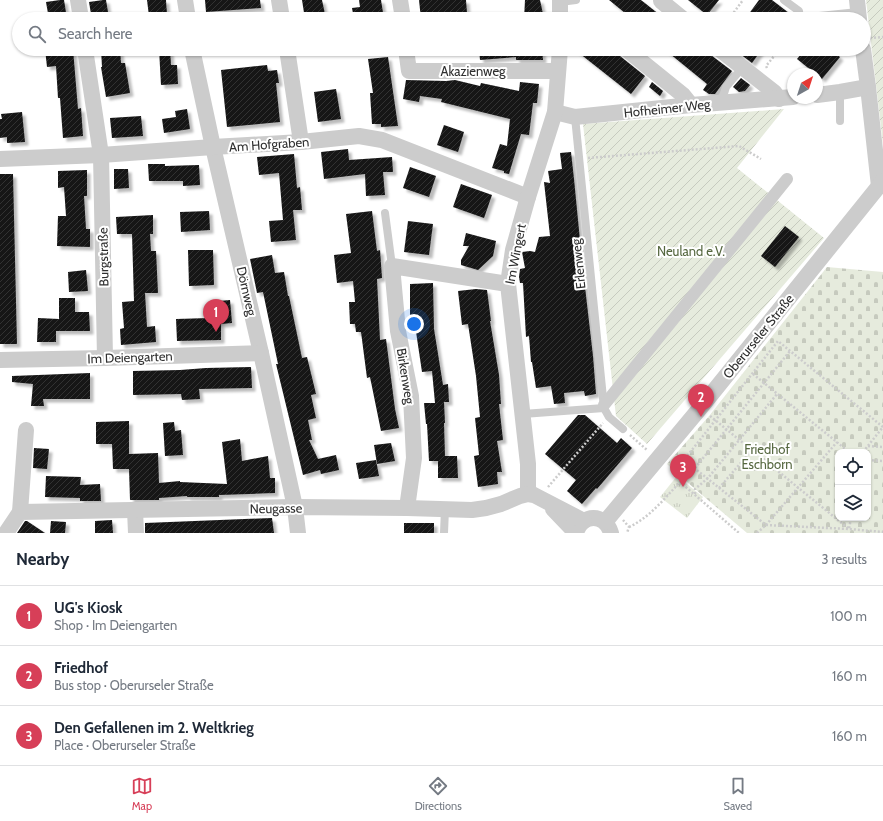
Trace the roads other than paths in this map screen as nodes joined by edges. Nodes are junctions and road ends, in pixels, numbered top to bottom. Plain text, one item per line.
1 (78, 0) edge
2 (185, 0) edge
3 (279, 0) edge
4 (400, 0) edge
5 (576, 0) edge
6 (661, 0) edge
7 (784, 0) edge
8 (560, 1) edge
9 (858, 10) edge
10 (80, 12) edge
11 (187, 12) edge
12 (281, 12) edge
13 (402, 12) edge
14 (560, 12) edge
15 (675, 12) edge
16 (799, 12) edge
17 (844, 12) edge
18 (86, 56) edge
19 (194, 56) edge
20 (288, 56) edge
21 (407, 56) edge
22 (559, 56) edge
23 (635, 56) edge
24 (728, 56) edge
25 (864, 56) edge
26 (743, 68) junction
27 (558, 71) junction
28 (868, 87) junction
29 (840, 92) junction
30 (823, 94) edge
31 (780, 95) edge
32 (721, 103) junction
33 (691, 105) junction
34 (555, 112) junction
35 (575, 117) junction
36 (840, 121) dead end
37 (301, 142) junction
38 (213, 147) junction
39 (101, 156) junction
40 (0, 158) edge
41 (787, 179) dead end
42 (881, 183) edge
43 (528, 197) junction
44 (385, 213) dead end
45 (392, 266) junction
46 (508, 284) junction
47 (261, 353) junction
48 (105, 358) junction
49 (0, 360) edge
50 (604, 406) junction
51 (523, 414) junction
52 (623, 429) road end
53 (26, 430) dead end
54 (536, 497) junction
55 (295, 507) junction
56 (407, 508) junction
57 (445, 509) junction
58 (135, 510) junction
59 (20, 512) junction
60 (580, 527) edge
61 (614, 529) edge
62 (6, 533) edge
63 (136, 533) edge
64 (298, 533) edge
65 (444, 533) edge

1 - 10 street
2 - 11 street
3 - 12 street
4 - 13 street
5 - 8 lane
6 - 15 street
7 - 16 lane
8 - 14 street
9 - 17 lane
18 - 39 street, Burgstraße
19 - 38 street, Dörnweg
20 - 37 street
21 - 27 street, Akazienweg
22 - 27 street, Im Wingert
23 - 33 street
24 - 26 street
25 - 28 street
26 - 31 street
26 - 32 lane
27 - 34 street, Im Wingert
28 - 29 street
28 - 42 street
29 - 30 street
29 - 36 lane
31 - 32 street, Hofheimer Weg
32 - 33 street, Hofheimer Weg
33 - 35 street, Hofheimer Weg
34 - 35 street, Hofheimer Weg
34 - 43 street, Im Wingert
35 - 50 lane, Erlenweg
37 - 38 street, Am Hofgraben
37 - 43 street, Am Hofgraben
38 - 39 street, Am Hofgraben
38 - 47 street, Dörnweg
39 - 40 street, Am Hofgraben
39 - 48 street, Burgstraße
41 - 50 street
42 - 61 street, Oberurseler Straße
43 - 46 street, Im Wingert
44 - 45 lane
45 - 46 street
45 - 56 street, Birkenweg
46 - 51 street, Im Wingert
47 - 48 street, Im Deiengarten
47 - 55 street, Dörnweg
48 - 49 street, Im Deiengarten
50 - 51 lane
50 - 52 lane, Erlenweg
51 - 54 street, Im Wingert
53 - 59 street
54 - 57 street, Neugasse
54 - 60 street
55 - 56 street, Neugasse
55 - 58 street, Neugasse
55 - 64 street, Dörnweg
56 - 57 street, Neugasse
57 - 65 lane
58 - 59 street, Neugasse
58 - 63 street
59 - 62 street
60 - 61 street

